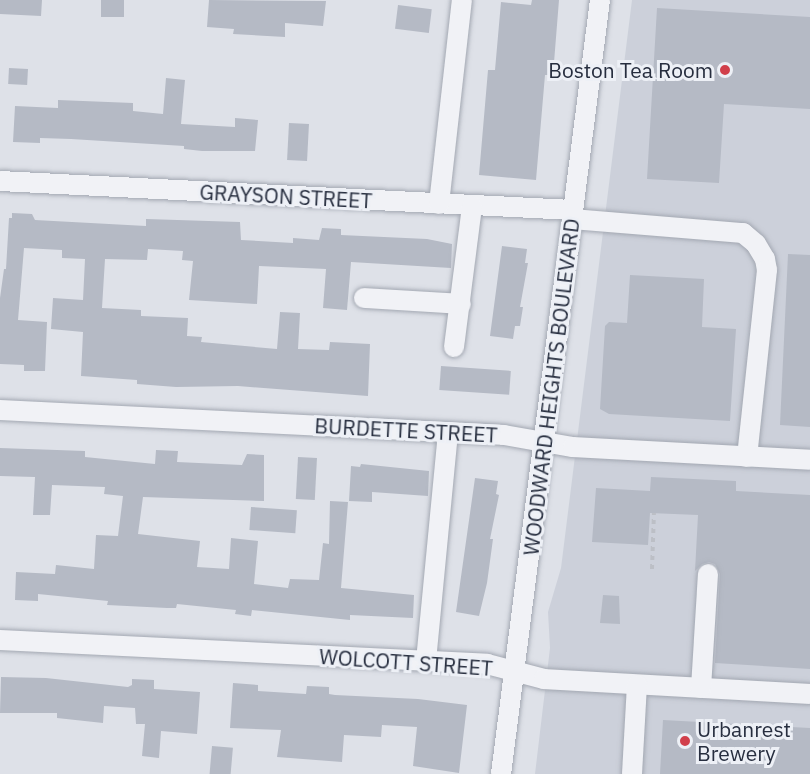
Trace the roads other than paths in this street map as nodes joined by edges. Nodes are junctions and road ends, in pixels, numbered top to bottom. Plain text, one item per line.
1 (462, 0) edge
2 (600, 0) edge
3 (0, 181) edge
4 (439, 204) junction
5 (472, 206) junction
6 (572, 214) junction
7 (364, 298) dead end
8 (461, 304) junction
9 (454, 347) dead end
10 (0, 410) edge
11 (448, 432) junction
12 (544, 442) junction
13 (747, 457) junction
14 (810, 460) edge
15 (708, 574) dead end
16 (0, 640) edge
17 (426, 661) junction
18 (515, 671) junction
19 (637, 685) junction
20 (701, 688) junction
21 (810, 694) edge
22 (501, 774) edge
23 (632, 774) edge

1 - 4 street
2 - 6 street, WOODWARD HEIGHTS BOULEVARD
3 - 4 street, GRAYSON STREET
4 - 5 street, GRAYSON STREET
5 - 6 street, GRAYSON STREET
5 - 8 street
6 - 12 street, WOODWARD HEIGHTS BOULEVARD
6 - 13 street, GRAYSON STREET
7 - 8 street
8 - 9 street
10 - 11 street, BURDETTE STREET
11 - 12 street, BURDETTE STREET
11 - 17 street
12 - 13 street, BURDETTE STREET
12 - 18 street, WOODWARD HEIGHTS BOULEVARD
13 - 14 street, BURDETTE STREET
15 - 20 street
16 - 17 street, WOLCOTT STREET
17 - 18 street, WOLCOTT STREET
18 - 19 street, WOLCOTT STREET
18 - 22 street, WOODWARD HEIGHTS BOULEVARD
19 - 20 street, WOLCOTT STREET
19 - 23 street
20 - 21 street, WOLCOTT STREET

